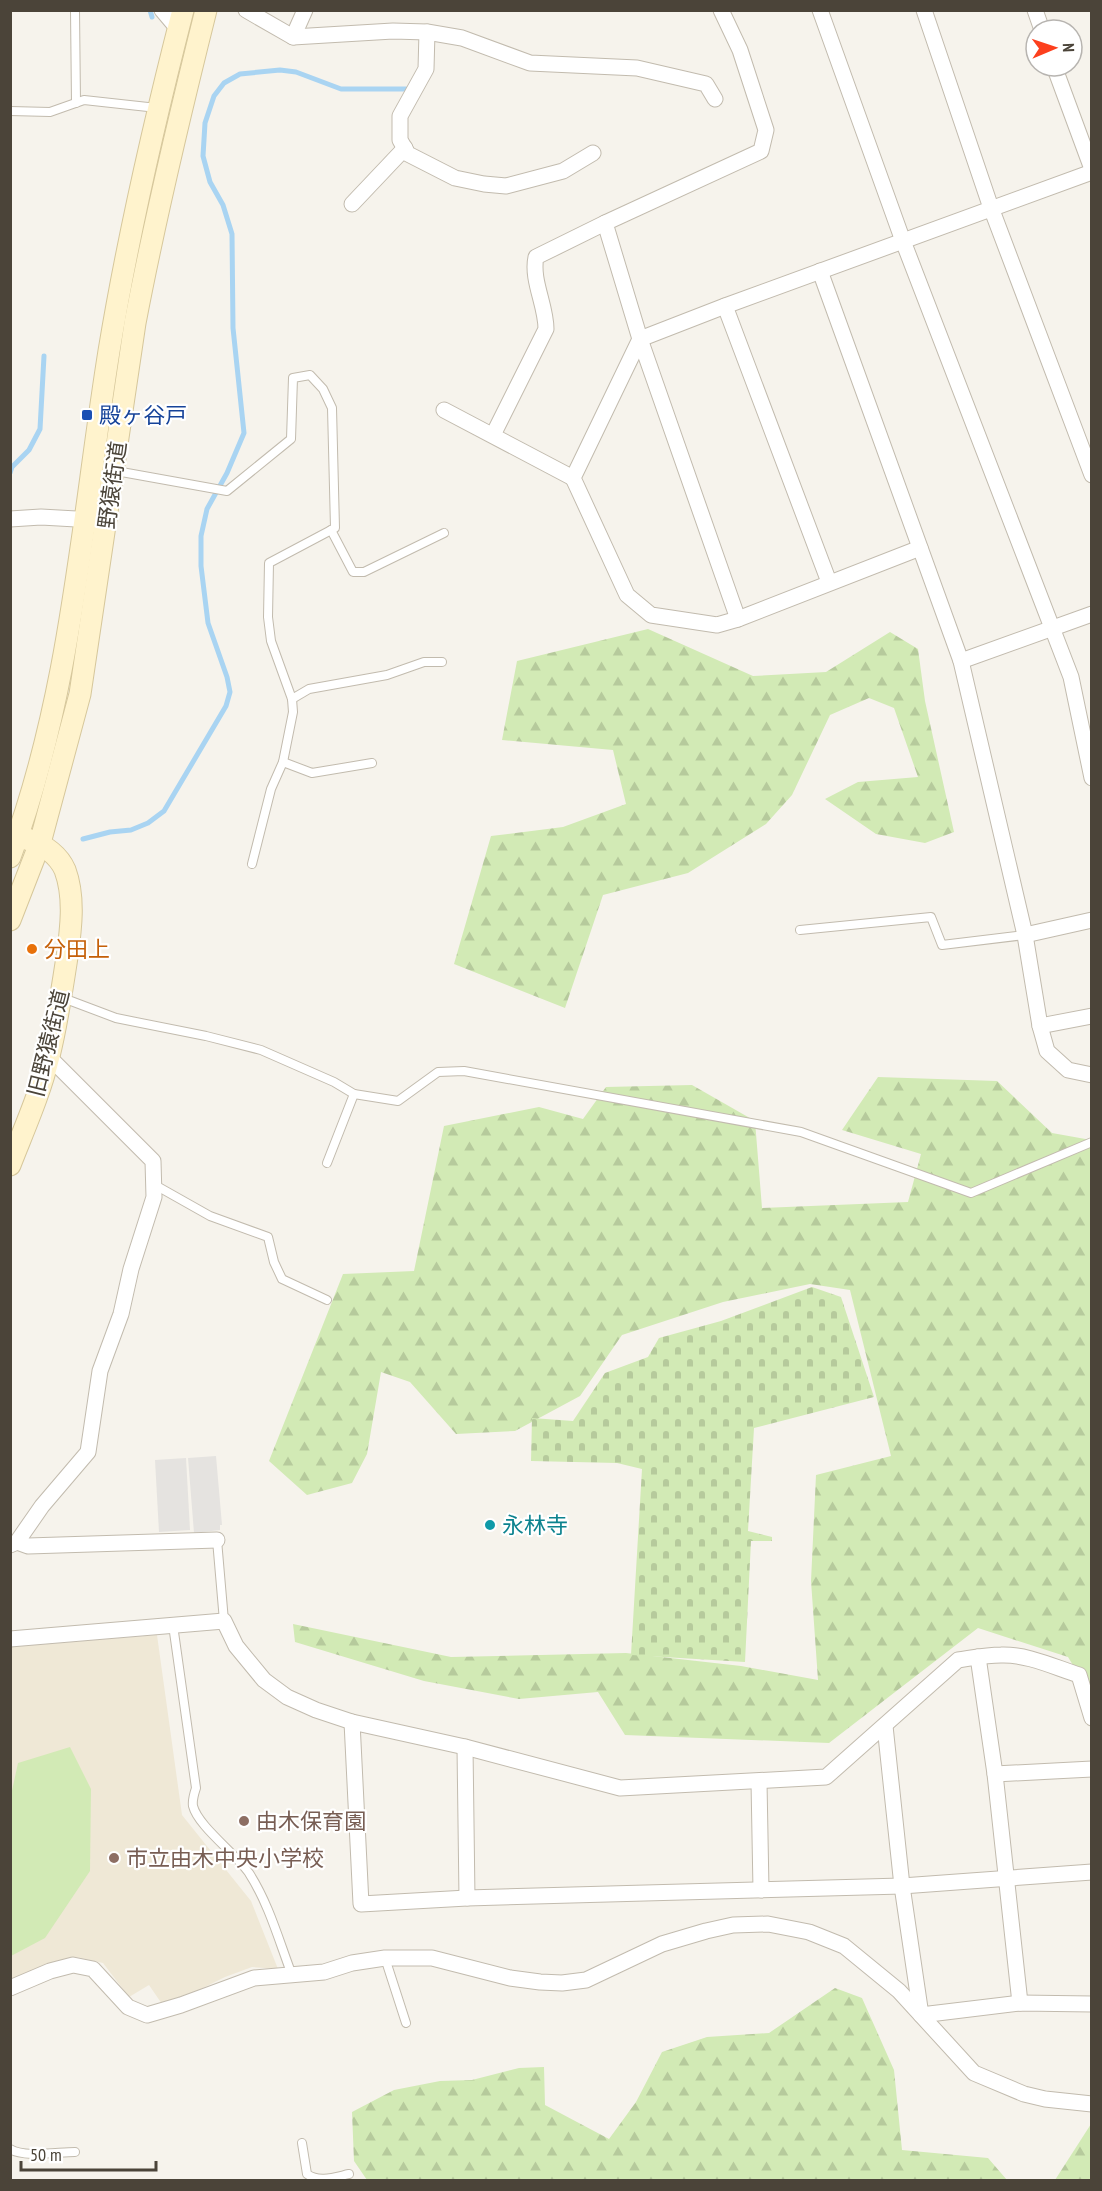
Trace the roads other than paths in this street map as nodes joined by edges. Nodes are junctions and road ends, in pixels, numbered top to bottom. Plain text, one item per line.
1 (75, 10) edge
2 (162, 10) edge
3 (206, 10) edge
4 (246, 10) edge
5 (305, 10) edge
6 (722, 10) edge
7 (820, 10) edge
8 (924, 10) edge
9 (180, 20) edge
10 (427, 32) junction
11 (293, 37) junction
12 (1058, 78) edge
13 (715, 99) dead end
14 (76, 103) junction
15 (158, 108) junction
16 (10, 111) edge
17 (405, 148) junction
18 (593, 153) dead end
19 (1092, 171) edge
20 (352, 204) dead end
21 (992, 209) junction
22 (605, 223) junction
23 (903, 241) junction
24 (820, 271) junction
25 (725, 306) junction
26 (640, 339) junction
27 (444, 410) dead end
28 (493, 435) junction
29 (114, 471) junction
30 (1092, 475) edge
31 (573, 478) junction
32 (10, 519) edge
33 (85, 519) junction
34 (107, 522) junction
35 (331, 530) junction
36 (444, 533) dead end
37 (920, 548) junction
38 (829, 582) junction
39 (1092, 614) edge
40 (738, 619) junction
41 (1051, 629) junction
42 (961, 661) junction
43 (442, 662) dead end
44 (292, 699) junction
45 (283, 762) junction
46 (372, 762) dead end
47 (1092, 778) edge
48 (18, 836) junction
49 (40, 843) junction
50 (10, 857) edge
51 (252, 864) dead end
52 (10, 920) edge
53 (1092, 920) edge
54 (800, 930) dead end
55 (1025, 935) junction
56 (61, 998) junction
57 (1092, 1016) edge
58 (1040, 1026) junction
59 (49, 1057) junction
60 (1092, 1075) edge
61 (354, 1094) junction
62 (1092, 1142) edge
63 (327, 1162) dead end
64 (10, 1165) edge
65 (155, 1185) junction
66 (327, 1300) dead end
67 (217, 1540) joint
68 (14, 1544) edge
69 (224, 1621) junction
70 (173, 1624) junction
71 (10, 1639) edge
72 (978, 1657) junction
73 (1092, 1718) edge
74 (352, 1722) junction
75 (885, 1726) junction
76 (465, 1747) junction
77 (1092, 1769) edge
78 (995, 1774) junction
79 (759, 1782) junction
80 (1092, 1872) edge
81 (1007, 1879) junction
82 (902, 1886) junction
83 (761, 1890) junction
84 (467, 1898) junction
85 (385, 1958) junction
86 (292, 1975) junction
87 (10, 1988) edge
88 (1020, 2003) junction
89 (1092, 2004) edge
90 (921, 2014) junction
91 (406, 2023) dead end
92 (1092, 2104) edge
93 (302, 2143) dead end
94 (10, 2150) edge
95 (75, 2152) dead end
96 (349, 2174) dead end
97 (311, 2179) edge

1 - 14 lane
2 - 9 street
3 - 29 main road, 野猿街道
4 - 11 street
5 - 11 street
6 - 22 street
7 - 23 street
8 - 21 street
9 - 15 main road, 野猿街道
10 - 11 street
10 - 13 street
10 - 17 street
12 - 19 street
14 - 15 lane
14 - 16 lane
15 - 33 main road, 野猿街道
17 - 18 street
17 - 20 street
19 - 21 street
21 - 23 street
21 - 30 street
22 - 26 street
22 - 28 street
23 - 24 street
23 - 41 street
24 - 25 street
24 - 37 street
25 - 26 street
25 - 38 street
26 - 31 street
26 - 40 street
27 - 28 street
28 - 31 street
29 - 34 main road, 野猿街道
29 - 35 lane
31 - 40 street
32 - 33 street
33 - 34 street
33 - 48 main road, 野猿街道
34 - 49 main road, 野猿街道
35 - 36 lane
35 - 44 lane
37 - 38 street
37 - 42 street
38 - 40 street
39 - 41 street
41 - 42 street
41 - 47 street
42 - 55 street
43 - 44 lane
44 - 45 lane
45 - 46 lane
45 - 51 lane
48 - 49 main road, 旧野猿街道
48 - 50 main road, 野猿街道
49 - 52 main road, 野猿街道
49 - 56 main road, 旧野猿街道
53 - 55 street
54 - 55 lane
55 - 58 street
56 - 59 main road, 旧野猿街道
56 - 61 lane
57 - 58 street
58 - 60 street
59 - 64 main road, 旧野猿街道
59 - 65 street
61 - 62 lane
61 - 63 lane
65 - 66 lane
65 - 68 street
67 - 68 street
67 - 69 lane
69 - 70 street
69 - 74 street
70 - 71 street
70 - 86 lane
72 - 73 street
72 - 75 street
72 - 78 street
74 - 76 street
74 - 84 street
75 - 79 street
75 - 82 street
76 - 79 street
76 - 84 street
77 - 78 street
78 - 81 street
79 - 83 street
80 - 81 street
81 - 82 street
81 - 88 street
82 - 83 street
82 - 90 street
83 - 84 street
85 - 86 street
85 - 90 street
85 - 91 lane
86 - 87 street
88 - 89 street
88 - 90 street
90 - 92 street
93 - 97 lane
94 - 95 lane
96 - 97 lane

